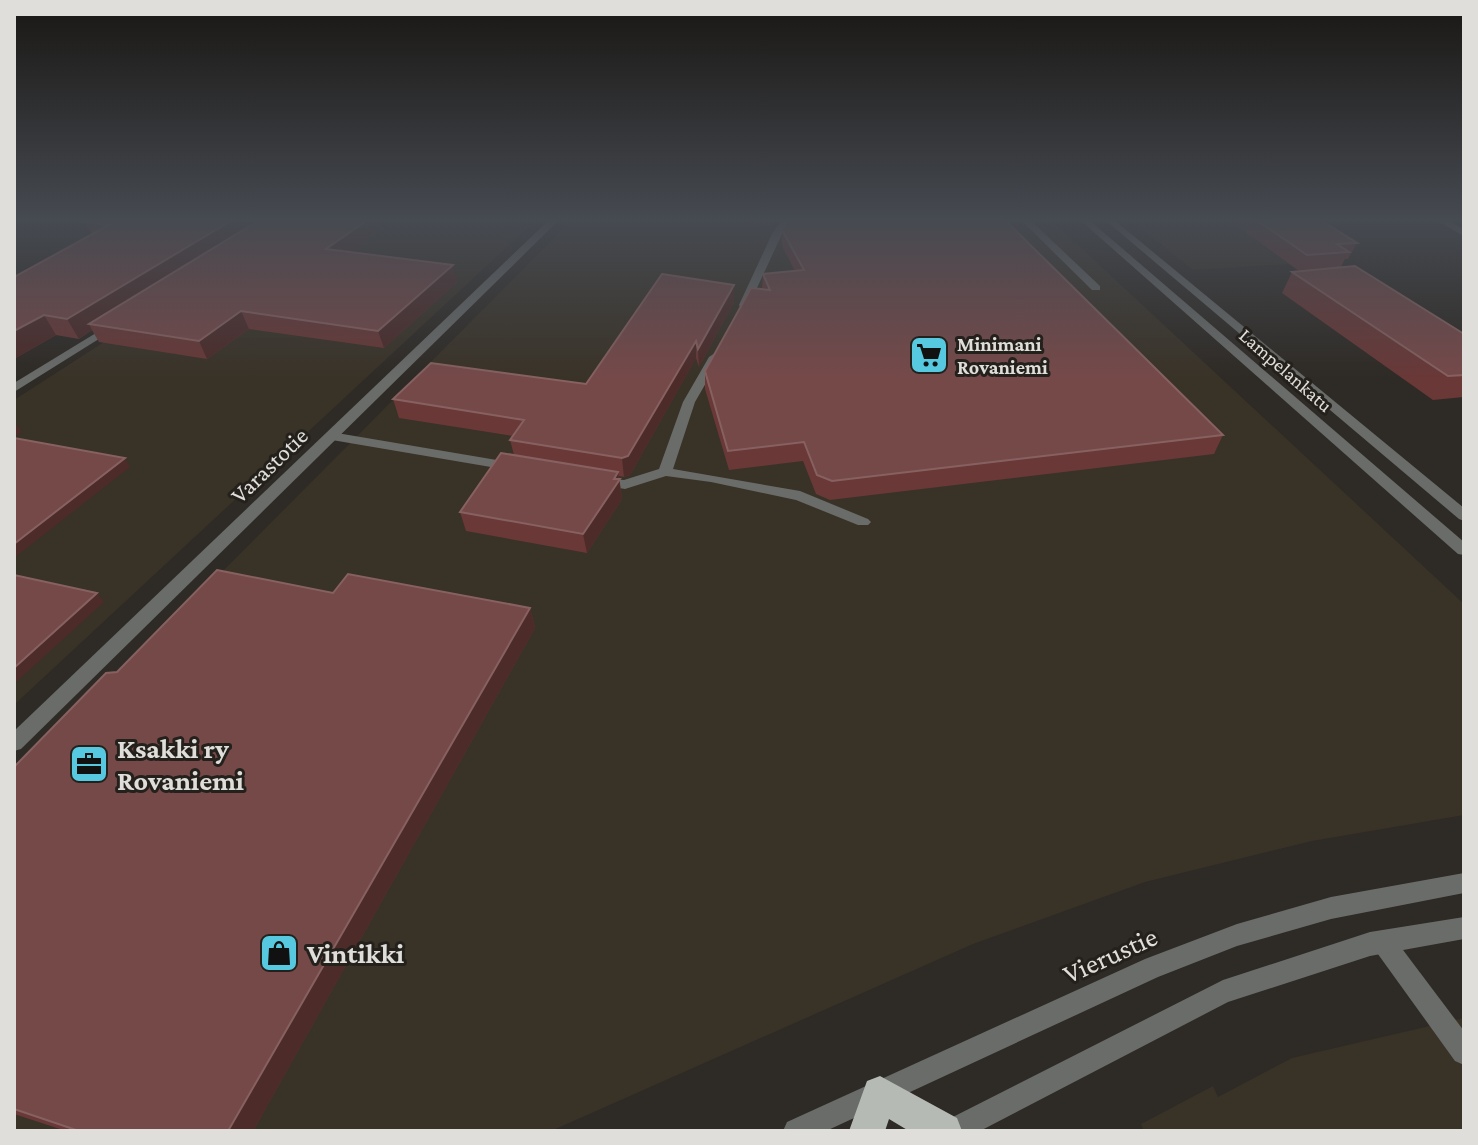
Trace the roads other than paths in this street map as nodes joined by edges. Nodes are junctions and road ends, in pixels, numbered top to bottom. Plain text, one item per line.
1 (500, 272) edge
2 (760, 272) edge
3 (1080, 272) edge
4 (1145, 272) edge
5 (1172, 272) edge
6 (1096, 288) dead end
7 (738, 316) edge
8 (121, 320) edge
9 (724, 340) edge
10 (14, 388) edge
11 (331, 436) junction
12 (532, 470) edge
13 (665, 472) junction
14 (579, 477) edge
15 (1464, 516) edge
16 (863, 522) dead end
17 (1464, 550) edge
18 (14, 743) edge
19 (1464, 883) edge
20 (1464, 928) edge
21 (1383, 942) junction
22 (1464, 1052) edge
23 (880, 1094) junction
24 (796, 1131) edge
25 (867, 1131) edge
26 (944, 1131) edge
27 (952, 1131) edge

1 - 11 street, Varastotie
2 - 7 street
3 - 6 street
4 - 17 street, Lampelankatu
5 - 15 street, Lampelankatu
8 - 10 street
9 - 13 street
11 - 12 street
11 - 18 street, Varastotie
13 - 14 street
13 - 16 street
19 - 23 street, Vierustie
20 - 21 street
21 - 22 street
21 - 27 street
23 - 24 street, Vierustie
23 - 25 highway
23 - 26 highway

